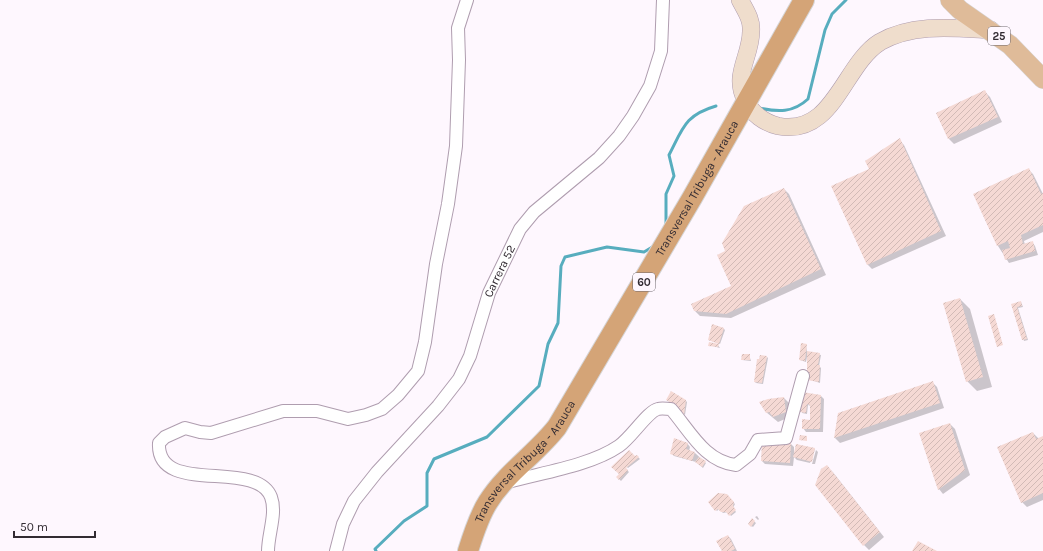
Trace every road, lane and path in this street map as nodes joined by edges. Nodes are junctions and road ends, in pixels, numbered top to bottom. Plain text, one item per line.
1 (467, 0) edge
2 (663, 0) edge
3 (740, 0) edge
4 (804, 0) edge
5 (950, 0) edge
6 (991, 30) junction
7 (1043, 79) edge
8 (746, 102) junction
9 (803, 376) dead end
10 (504, 483) junction
11 (268, 551) edge
12 (336, 551) edge
13 (468, 551) edge

1 - 11 street
2 - 12 street, Carrera 52
3 - 8 main road
4 - 8 highway, Transversal Tribuga - Arauca / 60
5 - 6 main road, 25
6 - 7 main road, 25
6 - 8 main road
8 - 10 highway, Transversal Tribuga - Arauca / 60
9 - 10 street
10 - 13 highway, Transversal Tribuga - Arauca / 60

